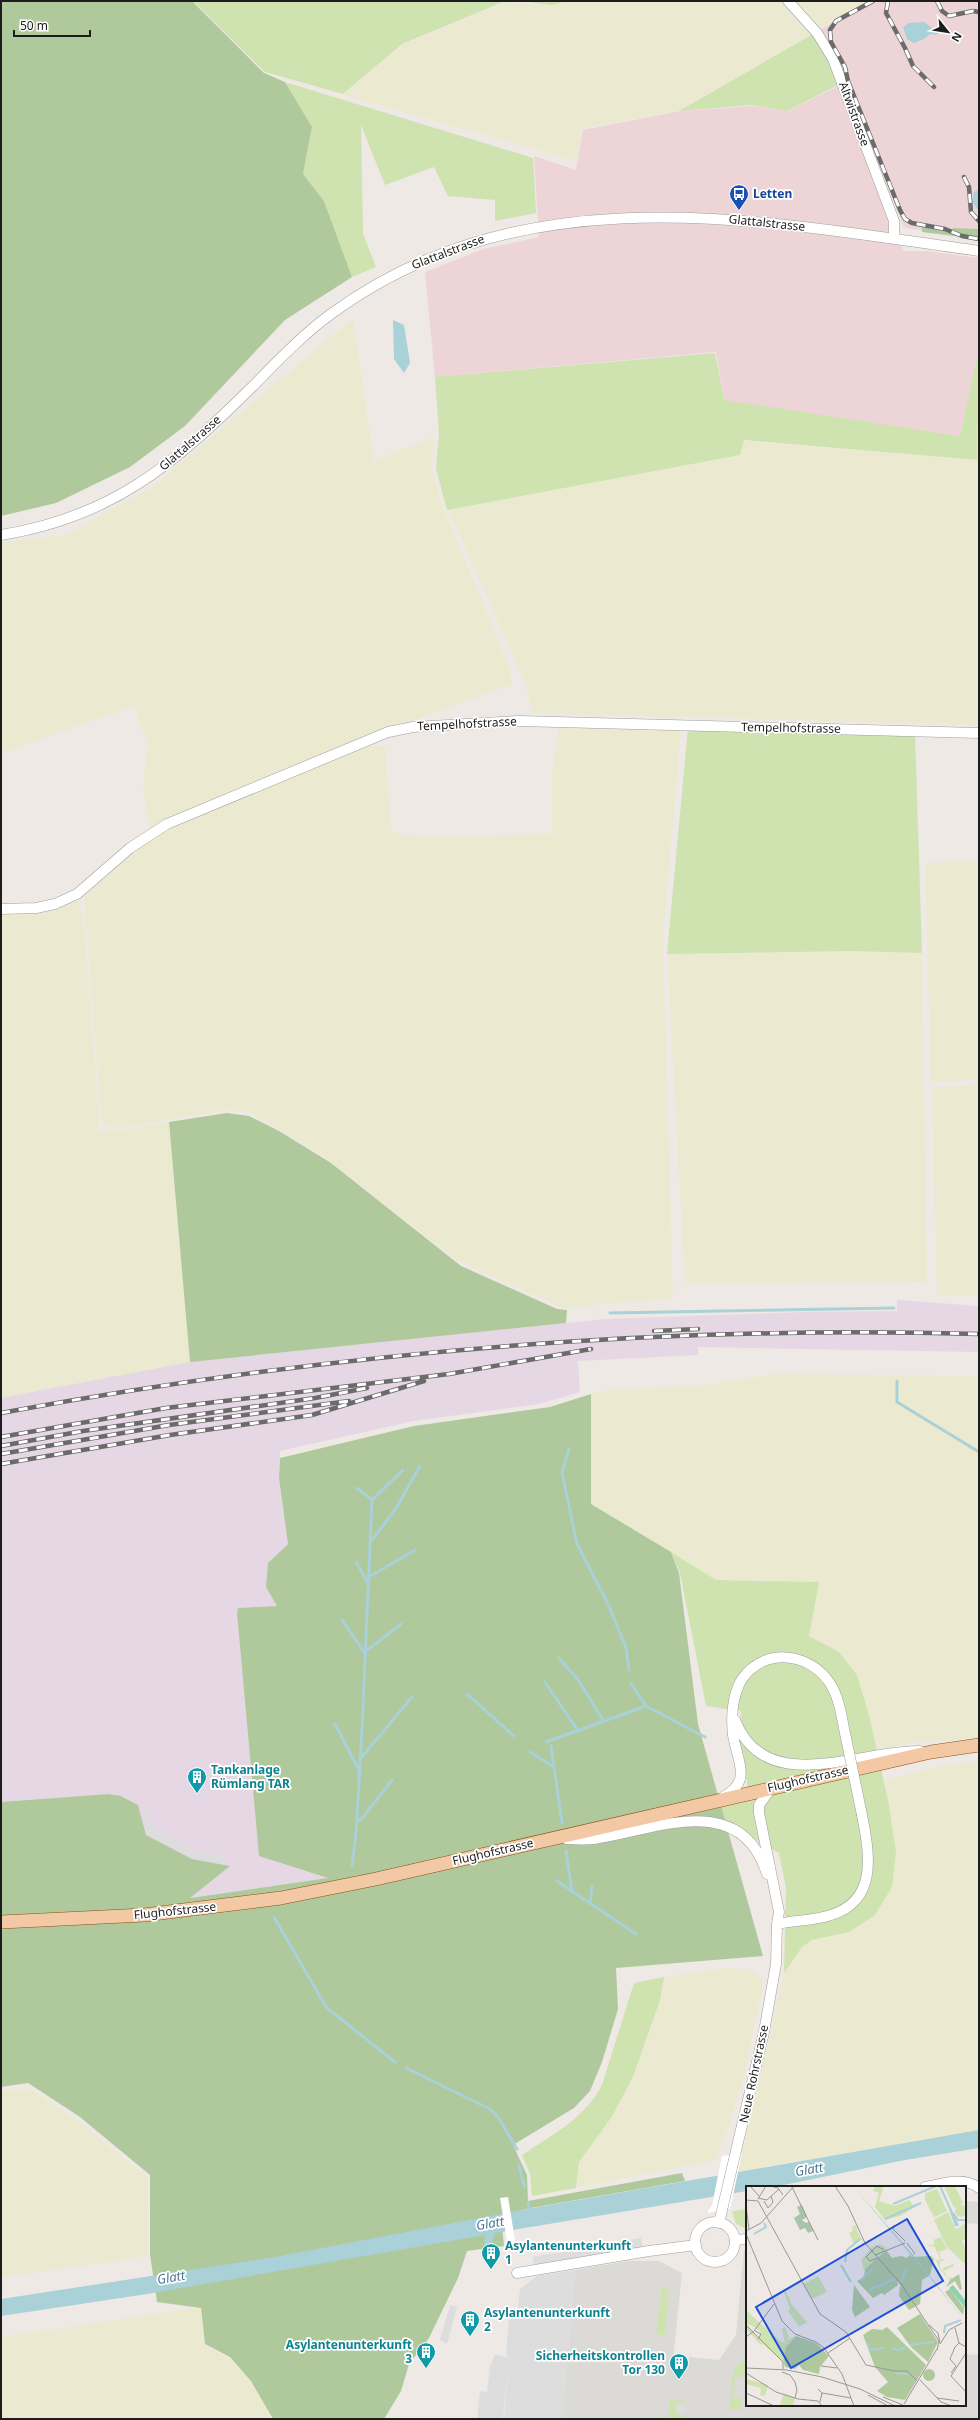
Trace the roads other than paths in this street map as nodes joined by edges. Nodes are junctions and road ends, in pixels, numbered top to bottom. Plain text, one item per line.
1 (788, 1) edge
2 (894, 239) junction
3 (979, 251) edge
4 (1, 534) edge
5 (979, 732) edge
6 (1, 909) edge
7 (734, 1717) junction
8 (979, 1745) edge
9 (931, 1752) junction
10 (772, 1787) junction
11 (717, 1800) junction
12 (544, 1840) junction
13 (1, 1922) edge
14 (777, 1924) junction
15 (931, 2186) edge
16 (979, 2188) edge
17 (719, 2223) junction
18 (746, 2239) edge
19 (735, 2240) junction
20 (696, 2245) junction
21 (517, 2273) dead end

1 - 2 street, Altwistrasse
2 - 3 street, Glattalstrasse
2 - 4 street, Glattalstrasse
5 - 6 street, Tempelhofstrasse
7 - 9 street
7 - 11 street
7 - 14 street, bridge
8 - 9 main road, Flughofstrasse
9 - 10 main road, Flughofstrasse
10 - 11 main road, Flughofstrasse
10 - 14 street, Neue Rohrstrasse
11 - 12 main road, Flughofstrasse
12 - 13 main road, Flughofstrasse
12 - 14 street, Neue Rohrstrasse
14 - 17 street, Neue Rohrstrasse
15 - 16 street
17 - 19 street
17 - 20 street
18 - 19 street
19 - 20 street
20 - 21 street

